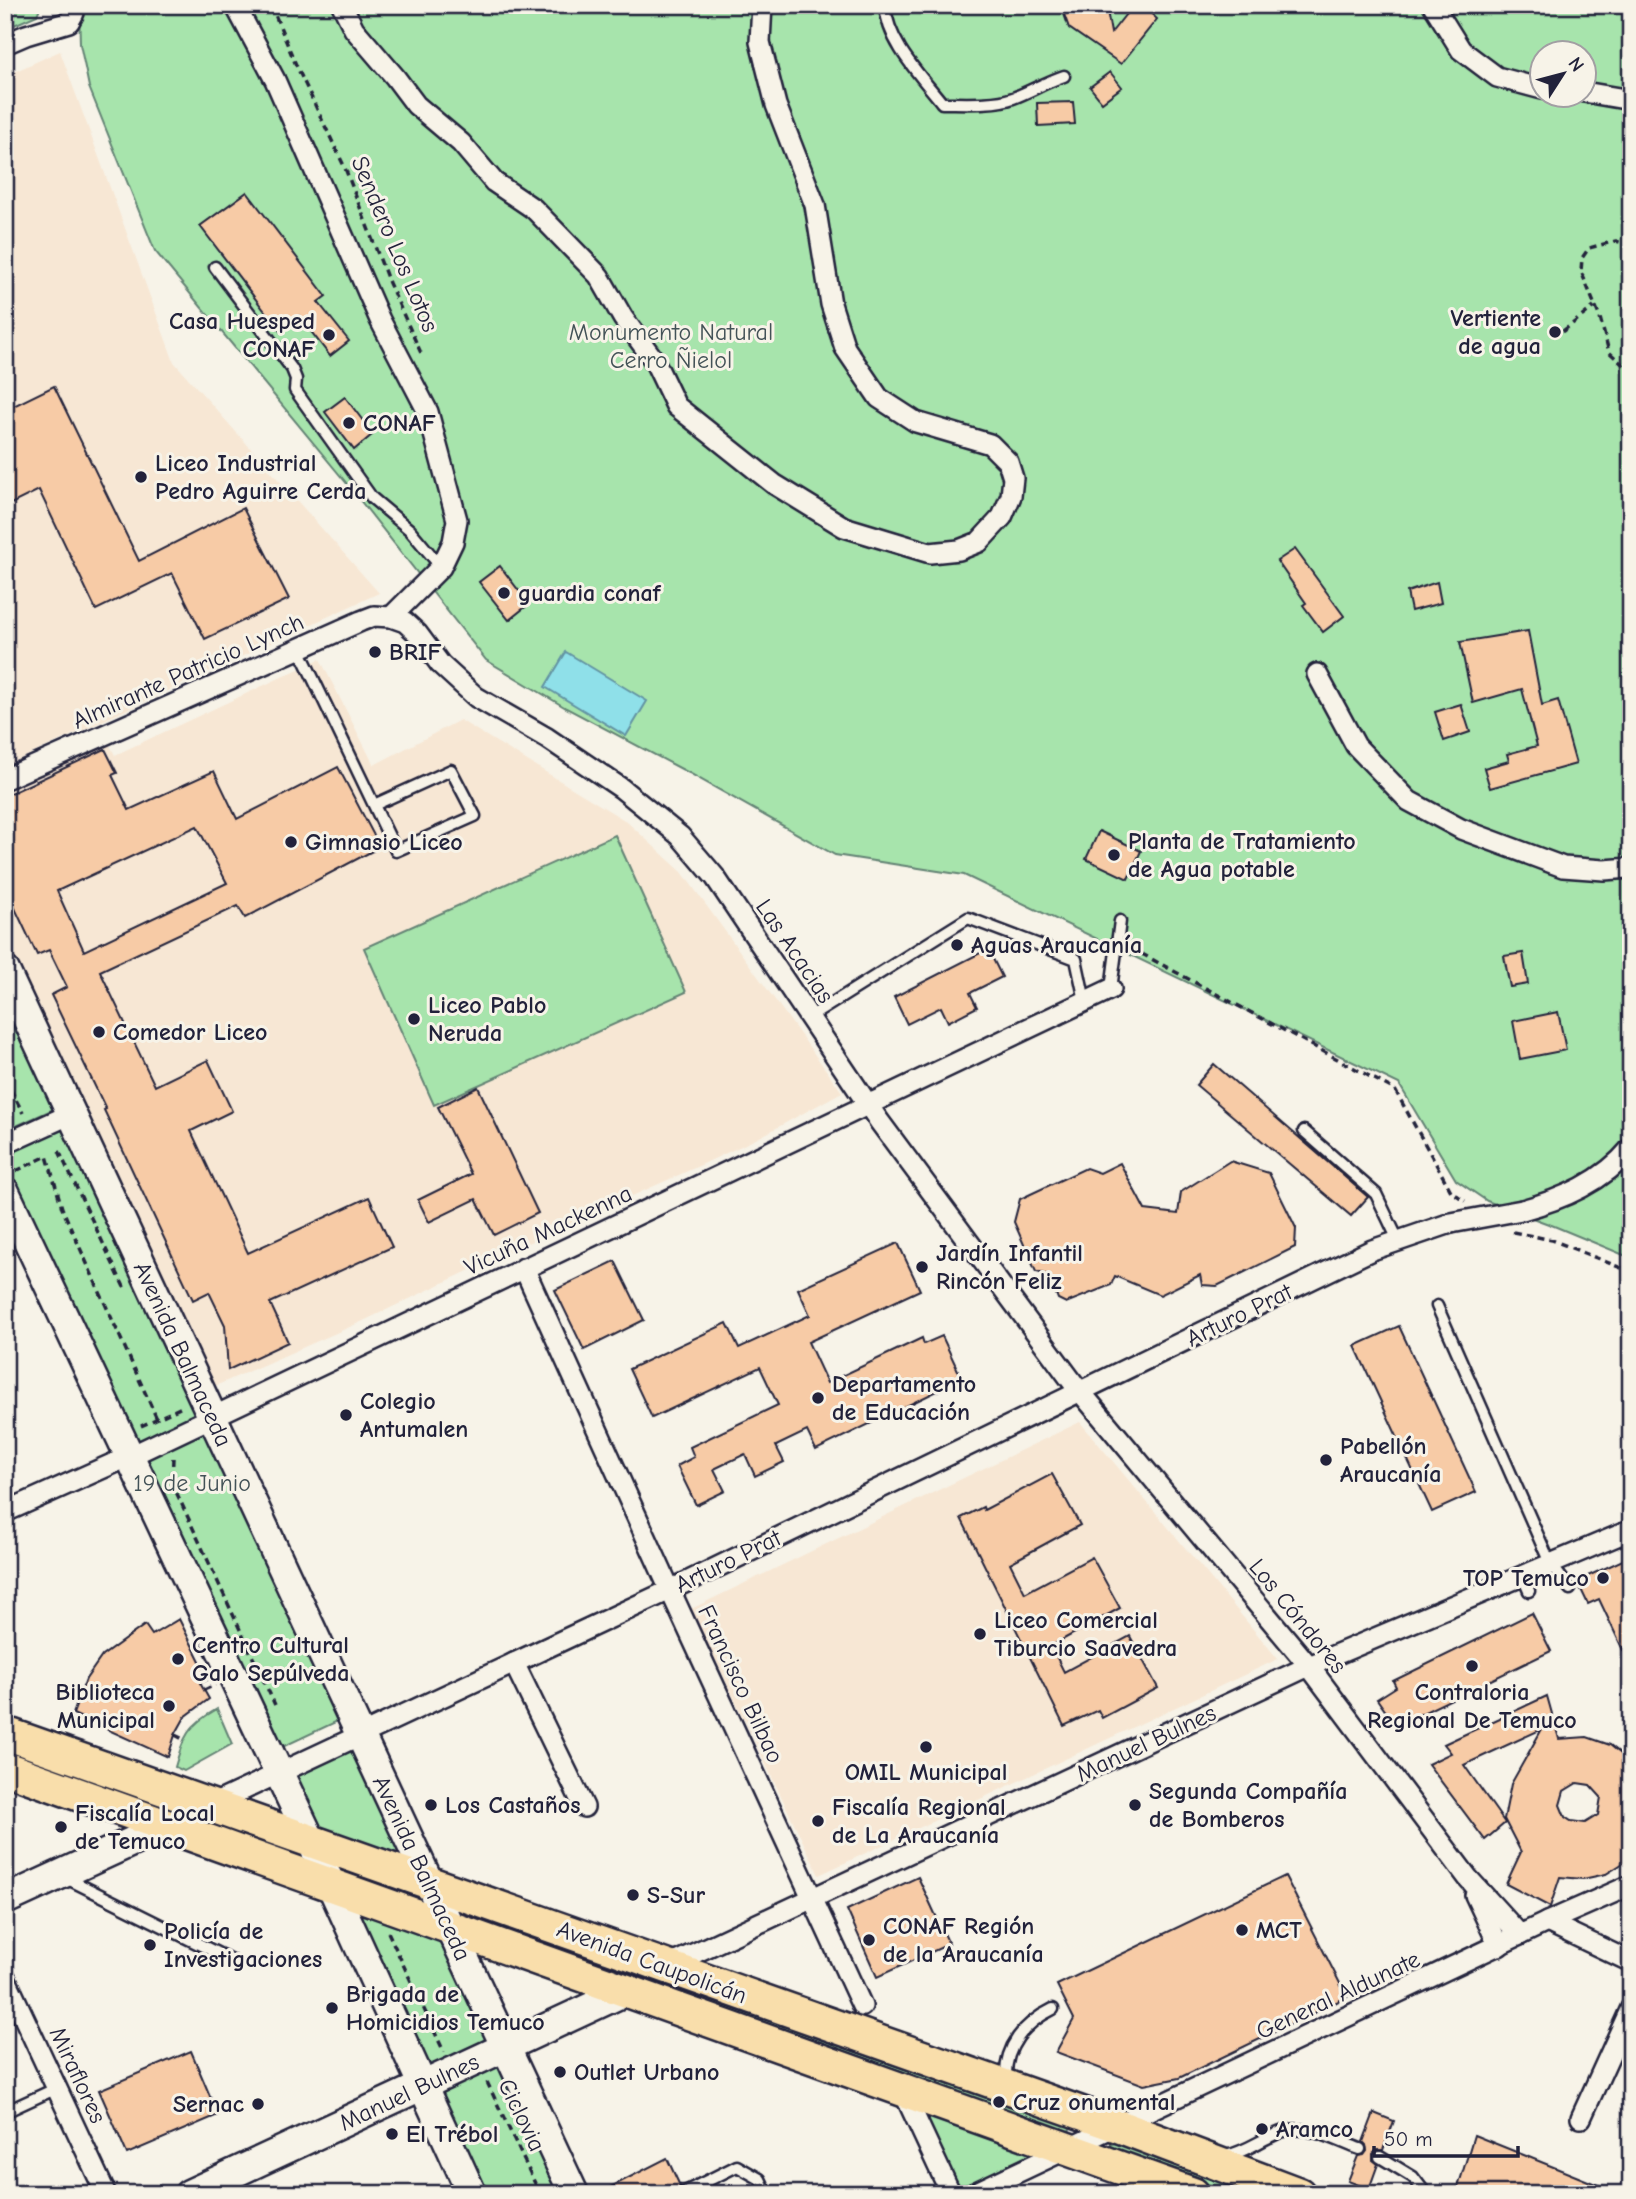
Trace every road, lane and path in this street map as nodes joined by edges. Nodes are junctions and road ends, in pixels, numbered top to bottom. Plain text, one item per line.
1 (72, 5) edge
2 (235, 5) edge
3 (271, 5) edge
4 (342, 5) edge
5 (762, 5) edge
6 (885, 5) edge
7 (1433, 5) edge
8 (5, 44) edge
9 (1064, 76) dead end
10 (1528, 85) edge
11 (1598, 94) edge
12 (1631, 100) edge
13 (1631, 246) edge
14 (215, 267) dead end
15 (1594, 307) junction
16 (1551, 334) dead end
17 (422, 357) dead end
18 (1631, 372) edge
19 (441, 567) junction
20 (391, 617) junction
21 (299, 649) junction
22 (1317, 674) dead end
23 (5, 779) edge
24 (374, 804) junction
25 (1631, 868) edge
26 (1120, 921) dead end
27 (1117, 940) junction
28 (5, 971) edge
29 (1111, 989) joint
30 (1085, 1001) junction
31 (810, 1017) junction
32 (5, 1079) edge
33 (868, 1104) junction
34 (71, 1114) junction
35 (5, 1120) edge
36 (1304, 1130) dead end
37 (5, 1144) edge
38 (1631, 1149) edge
39 (47, 1156) junction
40 (5, 1175) edge
41 (5, 1192) edge
42 (1470, 1204) dead end
43 (1509, 1231) dead end
44 (1398, 1240) junction
45 (524, 1268) junction
46 (1631, 1272) edge
47 (129, 1298) dead end
48 (1437, 1306) dead end
49 (1080, 1392) junction
50 (176, 1396) dead end
51 (181, 1408) dead end
52 (212, 1417) junction
53 (139, 1427) dead end
54 (129, 1456) junction
55 (173, 1458) dead end
56 (5, 1512) edge
57 (1631, 1530) edge
58 (1550, 1563) junction
59 (1570, 1589) dead end
60 (670, 1590) junction
61 (514, 1663) junction
62 (1309, 1666) junction
63 (276, 1708) dead end
64 (5, 1733) edge
65 (175, 1735) dead end
66 (360, 1735) junction
67 (183, 1739) dead end
68 (5, 1768) edge
69 (279, 1772) junction
70 (208, 1806) junction
71 (584, 1807) dead end
72 (164, 1827) junction
73 (312, 1843) junction
74 (61, 1875) junction
75 (1468, 1878) junction
76 (430, 1882) junction
77 (329, 1884) junction
78 (1631, 1885) edge
79 (814, 1899) junction
80 (5, 1900) edge
81 (1547, 1922) junction
82 (384, 1923) dead end
83 (452, 1928) junction
84 (1520, 1935) junction
85 (1499, 1946) junction
86 (1631, 1962) edge
87 (239, 1964) dead end
88 (665, 1967) junction
89 (5, 1977) edge
90 (699, 1979) junction
91 (628, 1990) junction
92 (862, 2006) dead end
93 (1053, 2008) dead end
94 (1631, 2008) edge
95 (505, 2047) junction
96 (453, 2071) junction
97 (482, 2071) dead end
98 (422, 2086) junction
99 (57, 2088) junction
100 (1007, 2088) junction
101 (903, 2091) junction
102 (5, 2112) edge
103 (1078, 2112) junction
104 (1581, 2118) dead end
105 (1118, 2126) junction
106 (1360, 2149) dead end
107 (1067, 2150) junction
108 (1380, 2157) dead end
109 (1206, 2161) junction
110 (106, 2194) edge
111 (189, 2194) edge
112 (472, 2194) edge
113 (540, 2194) edge
114 (574, 2194) edge
115 (681, 2194) edge
116 (767, 2194) edge
117 (951, 2194) edge
118 (972, 2194) edge
119 (1192, 2194) edge
120 (1299, 2194) edge
121 (1426, 2194) edge

1 - 8 street
2 - 19 street
3 - 17 path, Sendero Los Lotos
4 - 5 street
6 - 9 lane
7 - 10 street
11 - 12 street
13 - 15 path
14 - 19 lane
15 - 16 path
15 - 18 path
19 - 20 street
20 - 21 street, Almirante Patricio Lynch
20 - 31 street, Las Acacias
21 - 23 street, Almirante Patricio Lynch
21 - 24 lane
22 - 25 street
24 - 24 lane
26 - 27 lane
27 - 29 lane
27 - 42 path
28 - 34 main road, Avenida Balmaceda
29 - 30 street, Vicuña Mackenna
30 - 31 lane
30 - 33 street, Vicuña Mackenna
31 - 33 street, Las Acacias
32 - 35 path
33 - 45 street, Vicuña Mackenna
33 - 49 street, Las Acacias
34 - 37 street
34 - 52 main road, Avenida Balmaceda
36 - 44 lane
38 - 44 street, Arturo Prat, bridge
39 - 40 path
39 - 47 path
39 - 53 path
41 - 54 main road
43 - 46 path
44 - 49 street, Arturo Prat
45 - 52 street, Vicuña Mackenna
45 - 60 street, Francisco Bilbao
48 - 58 lane
49 - 60 street, Arturo Prat
49 - 62 street, Los Cóndores
50 - 51 path
52 - 54 street, Vicuña Mackenna
52 - 66 main road, Avenida Balmaceda
54 - 56 street, Vicuña Mackenna
54 - 69 main road
55 - 63 path
57 - 58 street, Manuel Bulnes
58 - 59 lane
58 - 62 street, Manuel Bulnes
60 - 61 street, Arturo Prat
60 - 79 street, Francisco Bilbao
61 - 66 street, Arturo Prat
61 - 71 street
62 - 75 street, Los Cóndores
62 - 79 street, Manuel Bulnes
64 - 70 main road, Avenida Caupolicán
65 - 67 path
66 - 69 street, Arturo Prat
66 - 76 main road, Avenida Balmaceda
68 - 72 main road, Avenida Caupolicán
69 - 70 street, Arturo Prat
69 - 73 main road
70 - 72 street, Arturo Prat
70 - 73 main road, Avenida Caupolicán
72 - 74 main road, Arturo Prat
72 - 77 main road, Avenida Caupolicán
73 - 76 main road, Avenida Caupolicán
73 - 77 main road
74 - 80 main road, Arturo Prat
74 - 87 lane
75 - 84 street, Los Cóndores
75 - 85 street, Los Cóndores
76 - 83 main road, Avenida Balmaceda
76 - 88 main road, Avenida Caupolicán
77 - 83 main road, Avenida Caupolicán
77 - 98 main road
78 - 81 street, General Aldunate
79 - 88 street, Manuel Bulnes
79 - 92 street, Francisco Bilbao
81 - 84 street, General Aldunate
81 - 86 street
82 - 96 path
83 - 91 main road, Avenida Caupolicán
83 - 95 main road, Avenida Balmaceda
84 - 85 street, General Aldunate
85 - 105 street, General Aldunate
88 - 90 main road, Avenida Caupolicán
89 - 99 street, Miraflores
90 - 91 main road
90 - 100 main road, Avenida Caupolicán
91 - 95 main road, Manuel Bulnes
91 - 101 main road, Avenida Caupolicán
93 - 100 lane
94 - 104 street
95 - 96 main road, Manuel Bulnes
95 - 114 main road, Avenida Balmaceda
96 - 98 main road, Manuel Bulnes
97 - 113 path, Ciclovia
98 - 111 main road, Manuel Bulnes
98 - 112 main road
99 - 102 lane
99 - 110 street, Miraflores
100 - 103 main road, Avenida Caupolicán
101 - 107 main road, Avenida Caupolicán
101 - 117 street
103 - 105 main road, Avenida Caupolicán
103 - 107 street
105 - 107 street, General Aldunate
105 - 109 main road, Avenida Caupolicán
106 - 109 lane
107 - 118 street, General Aldunate
107 - 119 main road, Avenida Caupolicán
108 - 121 lane
109 - 120 main road, Avenida Caupolicán
115 - 116 lane

